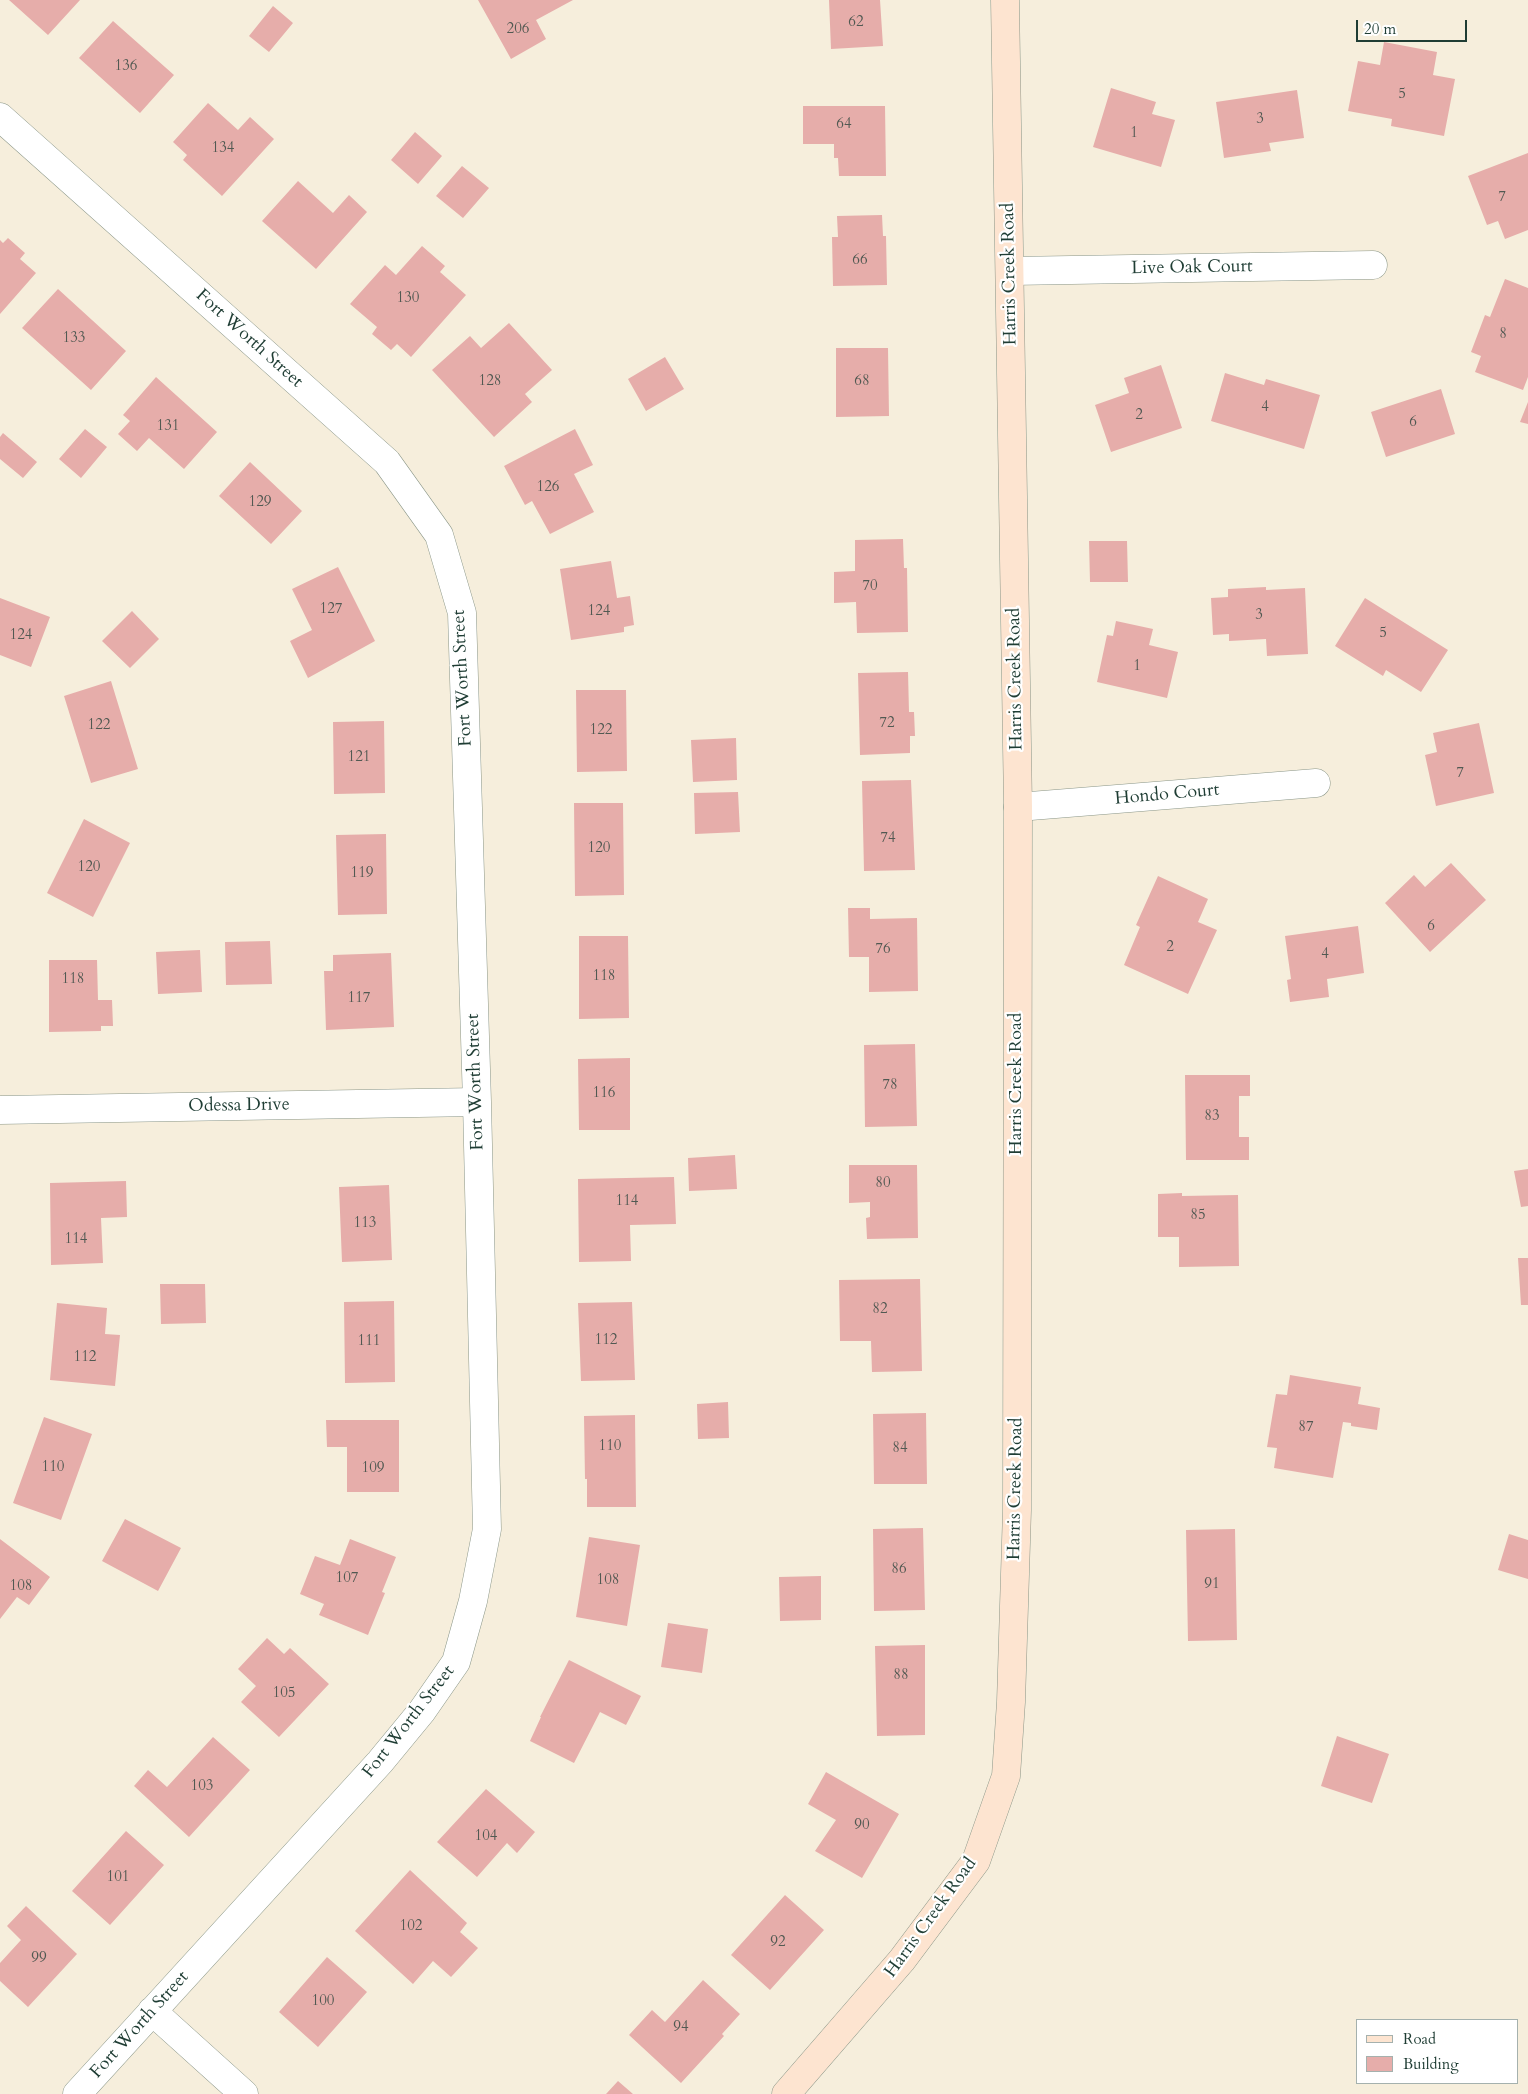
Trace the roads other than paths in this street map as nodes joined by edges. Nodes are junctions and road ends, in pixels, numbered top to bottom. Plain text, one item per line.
1 (1005, 0) edge
2 (0, 117) edge
3 (1373, 265) dead end
4 (1011, 271) junction
5 (1316, 783) dead end
6 (1018, 807) junction
7 (477, 1102) junction
8 (0, 1110) edge
9 (152, 2011) junction
10 (82, 2092) edge
11 (244, 2094) edge
12 (786, 2094) edge

1 - 4 street, Harris Creek Road
2 - 7 street, Fort Worth Street
3 - 4 street, Live Oak Court
4 - 6 street, Harris Creek Road
5 - 6 street, Hondo Court
6 - 12 street, Harris Creek Road
7 - 8 street, Odessa Drive
7 - 9 street, Fort Worth Street
9 - 10 street, Fort Worth Street
9 - 11 street

